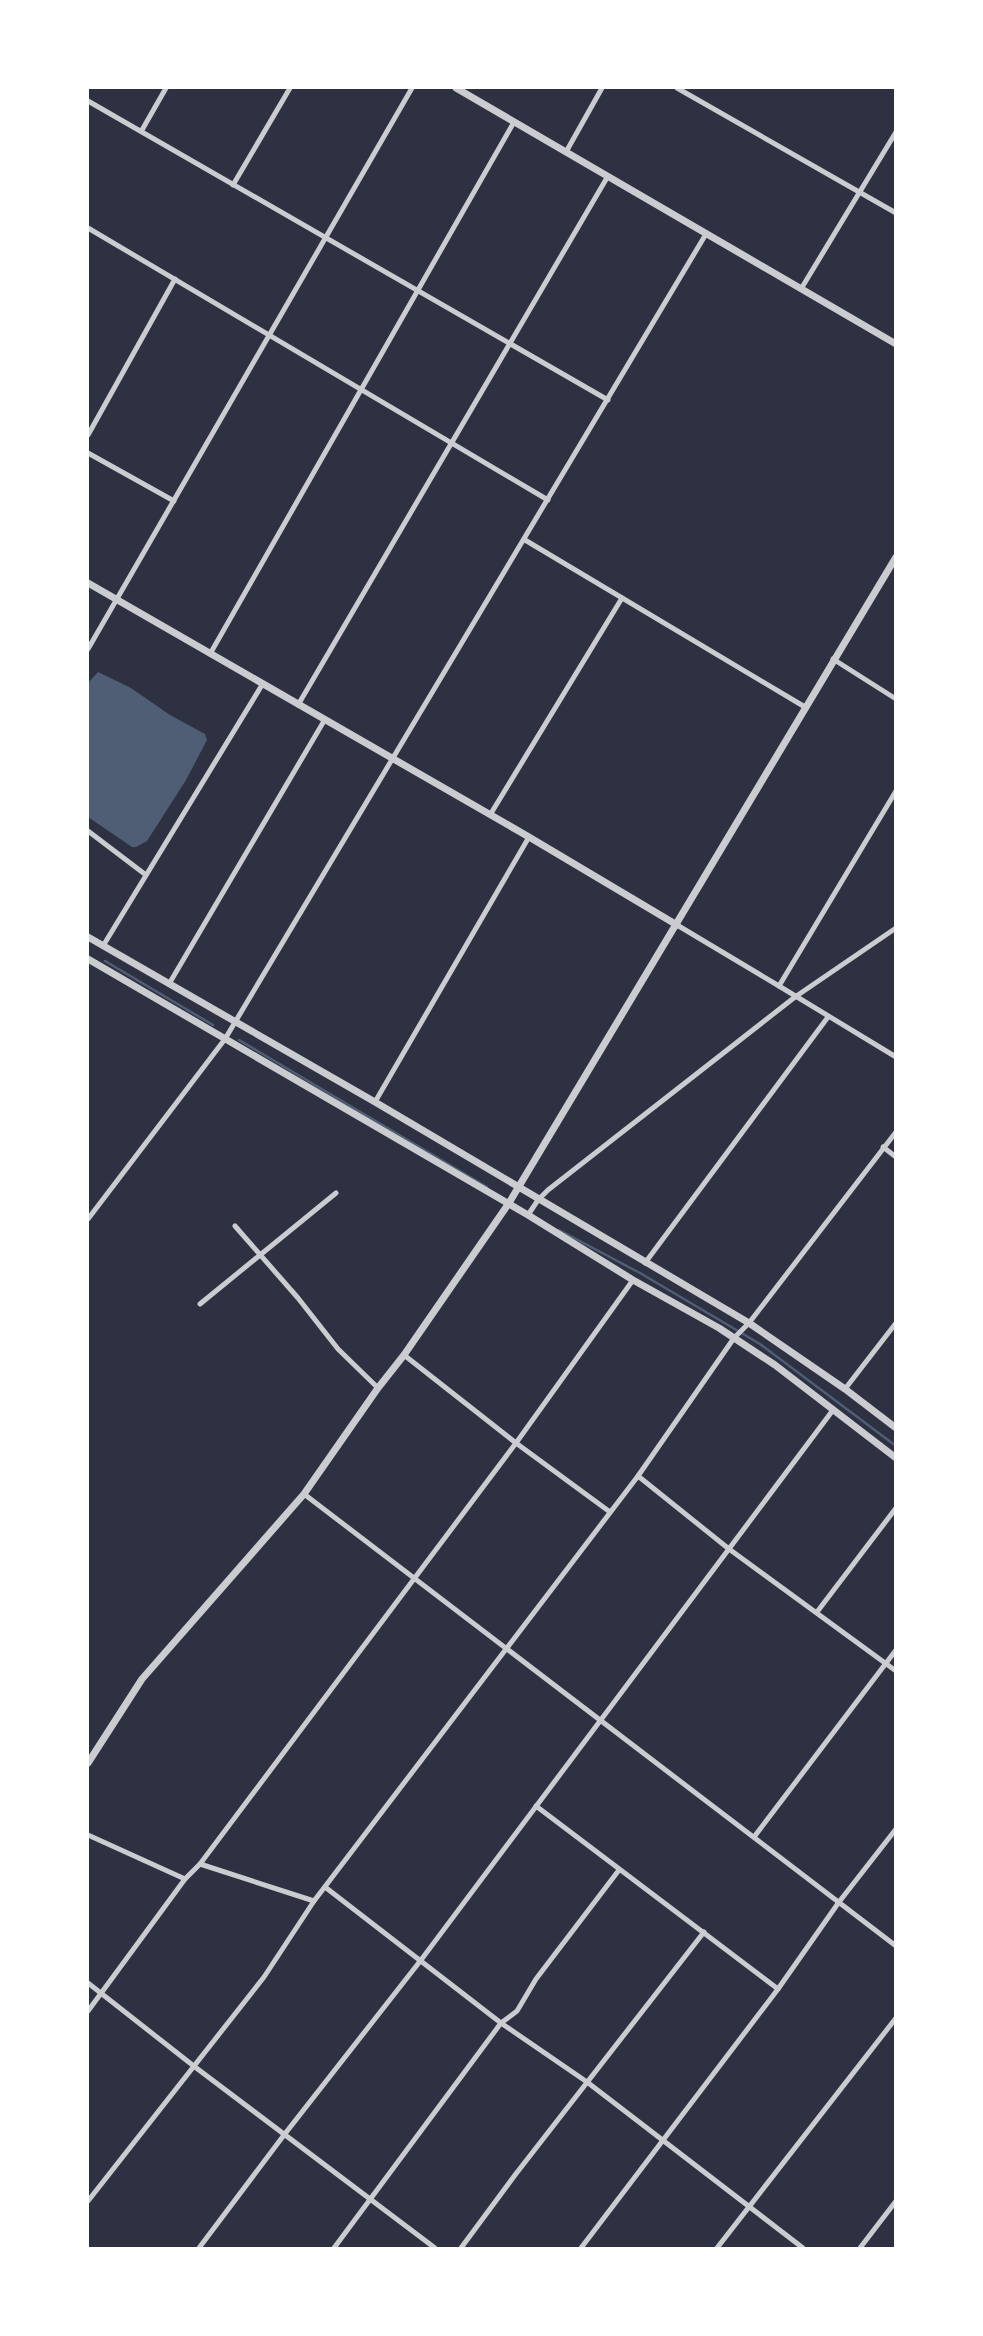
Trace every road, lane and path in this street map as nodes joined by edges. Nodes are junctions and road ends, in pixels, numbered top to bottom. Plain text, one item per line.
1 (166, 88) edge
2 (290, 88) edge
3 (412, 88) edge
4 (456, 88) edge
5 (602, 88) edge
6 (677, 88) edge
7 (88, 101) edge
8 (514, 122) junction
9 (142, 130) junction
10 (896, 132) edge
11 (566, 152) junction
12 (608, 176) junction
13 (233, 184) junction
14 (860, 192) junction
15 (896, 213) edge
16 (88, 228) edge
17 (706, 234) junction
18 (326, 238) junction
19 (175, 280) junction
20 (801, 289) junction
21 (418, 290) junction
22 (270, 335) junction
23 (510, 343) junction
24 (896, 344) edge
25 (361, 389) junction
26 (608, 400) junction
27 (88, 434) edge
28 (451, 443) junction
29 (88, 453) edge
30 (548, 500) junction
31 (174, 501) junction
32 (524, 540) junction
33 (896, 557) edge
34 (88, 583) edge
35 (622, 598) junction
36 (116, 600) junction
37 (88, 649) edge
38 (210, 654) junction
39 (833, 659) junction
40 (262, 685) junction
41 (896, 698) edge
42 (298, 706) junction
43 (804, 707) junction
44 (324, 721) junction
45 (393, 759) junction
46 (896, 791) edge
47 (490, 815) junction
48 (88, 831) edge
49 (529, 837) junction
50 (146, 876) junction
51 (676, 925) junction
52 (896, 928) edge
53 (88, 937) edge
54 (103, 946) junction
55 (88, 959) edge
56 (169, 984) junction
57 (779, 986) junction
58 (795, 997) junction
59 (828, 1017) junction
60 (234, 1024) junction
61 (227, 1036) junction
62 (896, 1057) edge
63 (375, 1102) junction
64 (896, 1132) edge
65 (883, 1148) junction
66 (896, 1157) edge
67 (519, 1188) junction
68 (336, 1193) dead end
69 (538, 1200) junction
70 (509, 1203) junction
71 (528, 1214) junction
72 (88, 1219) edge
73 (235, 1226) dead end
74 (261, 1255) junction
75 (645, 1263) junction
76 (634, 1280) junction
77 (200, 1304) dead end
78 (749, 1323) junction
79 (896, 1323) edge
80 (734, 1338) junction
81 (404, 1356) junction
82 (378, 1388) junction
83 (845, 1389) junction
84 (833, 1410) junction
85 (896, 1428) edge
86 (516, 1443) junction
87 (896, 1458) edge
88 (638, 1476) junction
89 (304, 1494) junction
90 (896, 1508) edge
91 (610, 1512) junction
92 (729, 1548) junction
93 (414, 1579) junction
94 (817, 1612) junction
95 (507, 1650) junction
96 (896, 1650) edge
97 (885, 1663) junction
98 (896, 1671) edge
99 (602, 1720) junction
100 (88, 1763) edge
101 (536, 1806) junction
102 (896, 1829) edge
103 (88, 1835) edge
104 (754, 1837) junction
105 (200, 1864) junction
106 (620, 1870) junction
107 (184, 1879) junction
108 (325, 1887) junction
109 (314, 1902) junction
110 (839, 1902) junction
111 (704, 1932) junction
112 (896, 1946) edge
113 (421, 1960) junction
114 (88, 1983) edge
115 (778, 1989) junction
116 (102, 1993) junction
117 (88, 2011) edge
118 (896, 2018) edge
119 (501, 2023) junction
120 (195, 2067) junction
121 (587, 2082) junction
122 (284, 2135) junction
123 (664, 2141) junction
124 (88, 2200) edge
125 (371, 2201) junction
126 (896, 2201) edge
127 (750, 2208) junction
128 (199, 2248) edge
129 (334, 2248) edge
130 (435, 2248) edge
131 (461, 2248) edge
132 (581, 2248) edge
133 (717, 2248) edge
134 (804, 2248) edge
135 (860, 2248) edge

1 - 9 street
2 - 13 street
3 - 18 street
4 - 8 street
5 - 11 street
6 - 14 street
7 - 9 street
8 - 11 street
8 - 21 street
9 - 13 street
10 - 14 street
11 - 12 street
12 - 17 street
12 - 23 street
13 - 18 street
14 - 15 street
14 - 20 street
16 - 19 street
17 - 20 street
17 - 26 street
18 - 21 street
18 - 22 street
19 - 22 street
19 - 27 street
20 - 24 street
21 - 23 street
21 - 25 street
22 - 25 street
22 - 31 street
23 - 26 street
23 - 28 street
25 - 28 street
25 - 38 street
26 - 30 street
28 - 30 street
28 - 42 street
29 - 31 street
30 - 32 street
31 - 36 street
32 - 35 street
32 - 45 street
33 - 39 street
34 - 36 street
35 - 43 street
35 - 47 street
36 - 37 street
36 - 38 street
38 - 40 street
39 - 41 street
39 - 43 street
40 - 42 street
40 - 50 street
42 - 44 street
43 - 51 street
44 - 45 street
44 - 56 street
45 - 47 street
45 - 60 street
46 - 57 street
47 - 49 street
48 - 50 street
49 - 51 street
49 - 63 street
50 - 54 street
51 - 57 street
51 - 67 street
52 - 58 street
53 - 54 street
54 - 56 street
55 - 61 street
56 - 60 street
57 - 58 street
58 - 59 street
58 - 69 street
59 - 62 street
59 - 75 street
60 - 61 street
60 - 63 street
61 - 70 street
61 - 72 street
63 - 67 street
64 - 65 street
65 - 66 street
65 - 78 street
67 - 69 street
67 - 70 street
68 - 74 street
69 - 71 street
69 - 75 street
70 - 71 street
70 - 81 street
71 - 76 street
73 - 74 street
74 - 77 street
74 - 82 street
75 - 78 street
76 - 80 street
76 - 86 street
78 - 80 street
78 - 83 street
79 - 83 street
80 - 84 street
80 - 88 street
81 - 82 street
81 - 86 street
82 - 89 street
83 - 85 street
84 - 87 street
84 - 92 street
86 - 91 street
86 - 93 street
88 - 91 street
88 - 92 street
89 - 93 street
89 - 100 street
90 - 94 street
91 - 95 street
92 - 94 street
92 - 99 street
93 - 95 street
93 - 105 street
94 - 97 street
95 - 99 street
95 - 108 street
96 - 97 street
97 - 98 street
97 - 104 street
99 - 101 street
99 - 104 street
101 - 106 street
101 - 113 street
102 - 110 street
103 - 107 street
104 - 110 street
105 - 107 street
105 - 109 street
106 - 111 street
106 - 119 street
107 - 116 street
108 - 109 street
108 - 113 street
109 - 120 street
110 - 112 street
110 - 115 street
111 - 115 street
111 - 121 street
113 - 119 street
113 - 122 street
114 - 116 street
115 - 123 street
116 - 117 street
116 - 120 street
118 - 127 street
119 - 121 street
119 - 125 street
120 - 122 street
120 - 124 street
121 - 123 street
121 - 131 street
122 - 125 street
122 - 128 street
123 - 127 street
123 - 132 street
125 - 129 street
125 - 130 street
126 - 135 street
127 - 133 street
127 - 134 street

